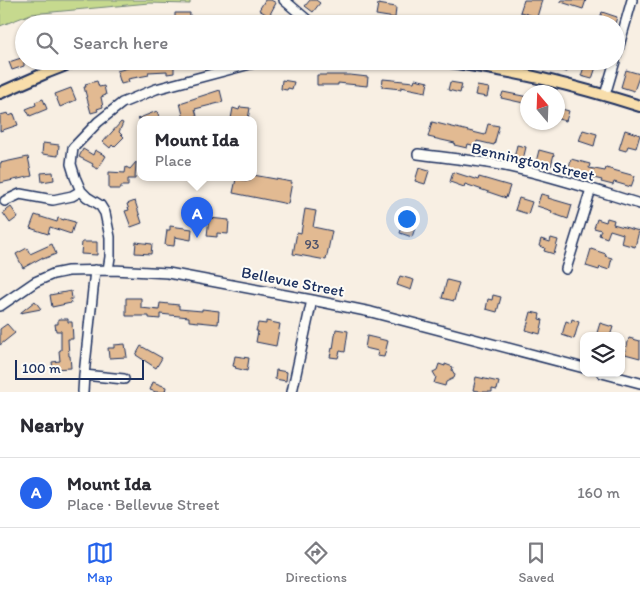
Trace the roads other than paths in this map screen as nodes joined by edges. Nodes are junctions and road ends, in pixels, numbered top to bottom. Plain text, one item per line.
1 (284, 0) edge
2 (632, 0) edge
3 (302, 15) edge
4 (625, 24) edge
5 (53, 70) edge
6 (225, 70) edge
7 (498, 70) edge
8 (612, 70) edge
9 (0, 93) edge
10 (605, 96) junction
11 (640, 106) edge
12 (418, 154) dead end
13 (591, 189) junction
14 (82, 191) junction
15 (5, 202) dead end
16 (640, 204) edge
17 (566, 269) dead end
18 (95, 270) junction
19 (108, 270) junction
20 (312, 300) junction
21 (0, 306) edge
22 (580, 367) edge
23 (84, 375) junction
24 (617, 377) edge
25 (124, 379) dead end
26 (640, 383) edge
27 (83, 392) edge
28 (292, 392) edge

1 - 3 street
2 - 4 street
5 - 9 main road
6 - 14 street
7 - 10 main road
8 - 10 street
10 - 11 main road
12 - 13 street, Bennington Street
13 - 16 street, Bennington Street
13 - 17 street
14 - 15 street
14 - 19 street
18 - 19 street, Bellevue Street
18 - 21 street, Bellevue Street
18 - 23 street
19 - 20 street, Bellevue Street
20 - 22 street, Bellevue Street
20 - 28 street
23 - 25 street
23 - 27 street
24 - 26 street

